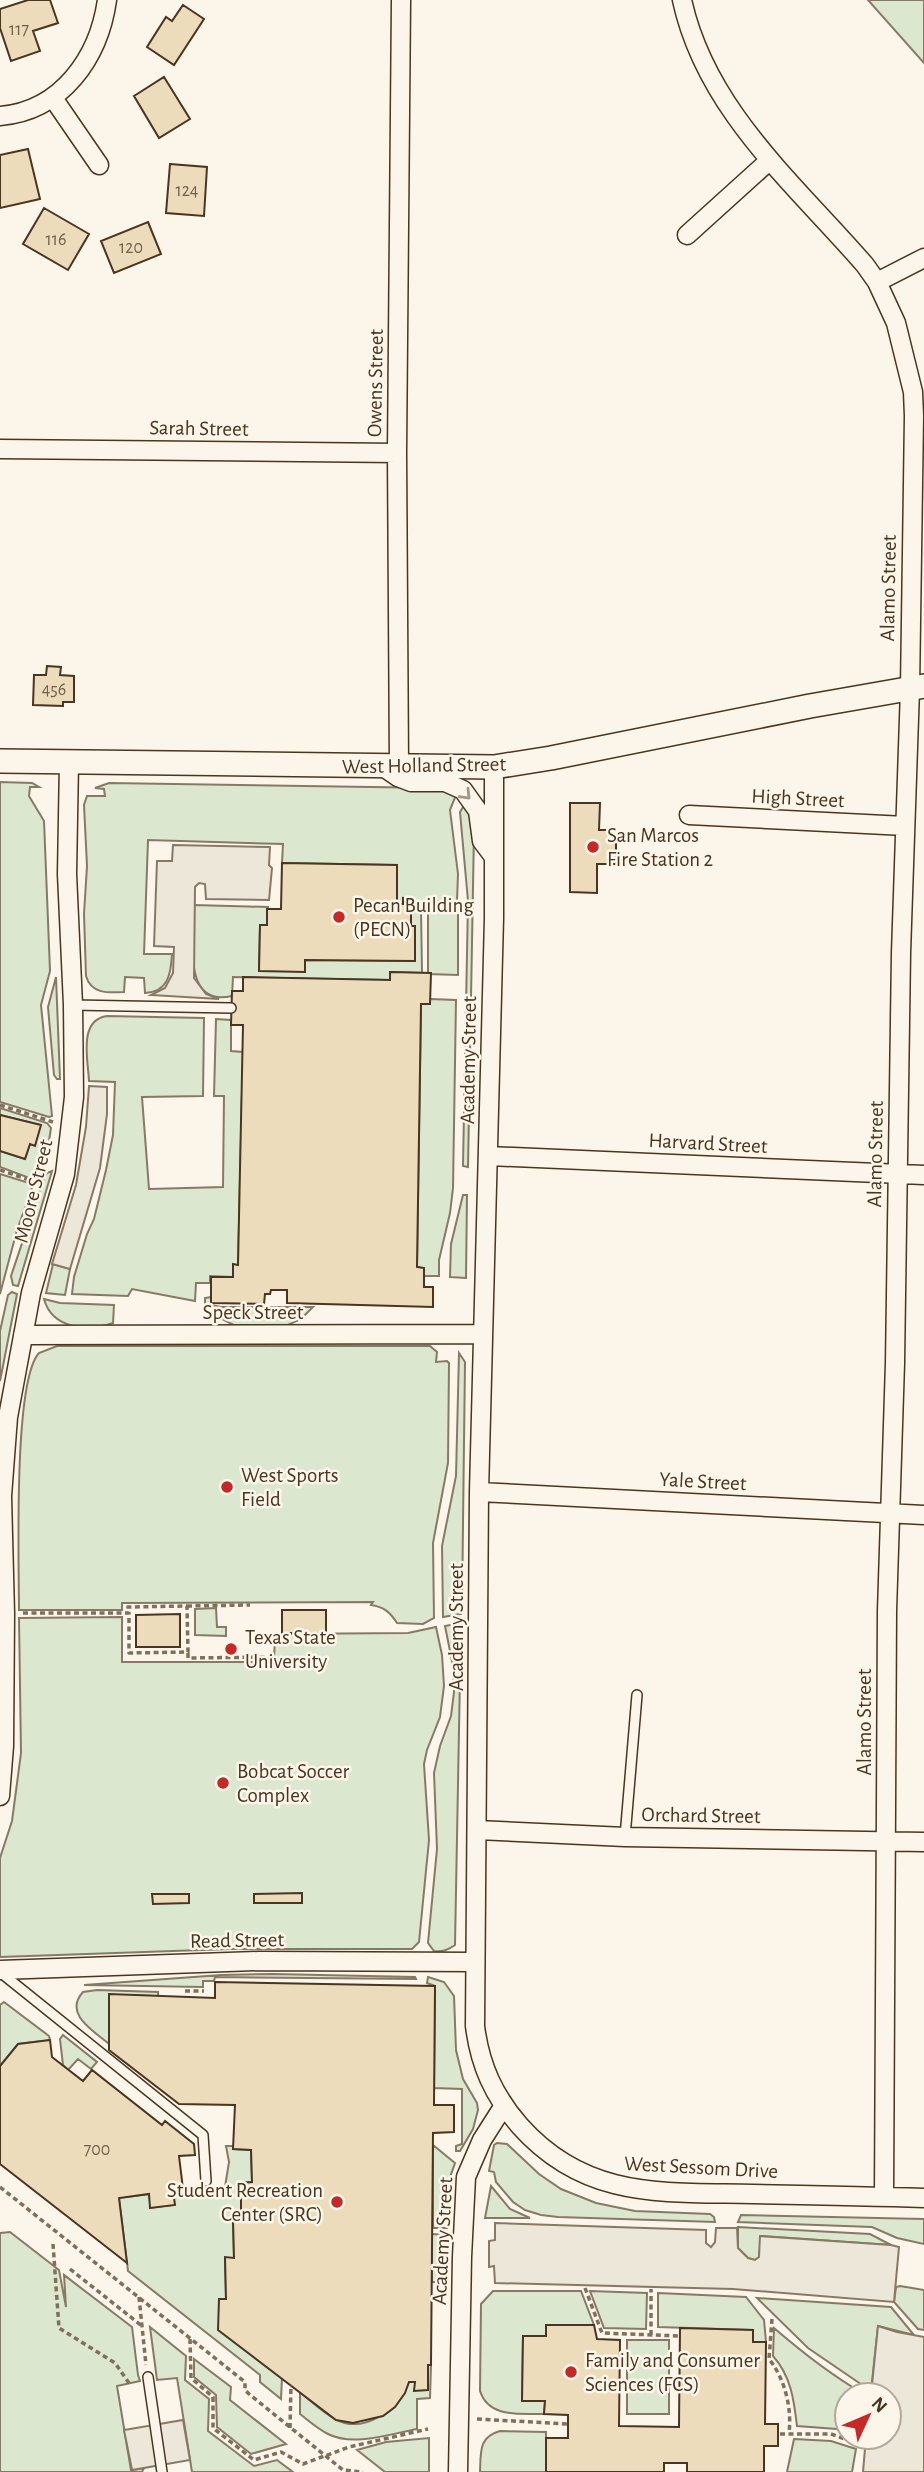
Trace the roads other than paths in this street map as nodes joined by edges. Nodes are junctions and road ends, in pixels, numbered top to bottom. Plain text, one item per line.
1 (107, 0) edge
2 (401, 0) edge
3 (682, 0) edge
4 (53, 98) junction
5 (0, 116) edge
6 (770, 160) junction
7 (99, 165) dead end
8 (687, 235) dead end
9 (924, 258) edge
10 (877, 282) junction
11 (0, 449) edge
12 (397, 453) junction
13 (917, 687) edge
14 (0, 761) edge
15 (69, 762) junction
16 (390, 766) junction
17 (494, 767) junction
18 (689, 815) dead end
19 (905, 826) junction
20 (494, 857) junction
21 (73, 1005) junction
22 (231, 1008) dead end
23 (489, 1156) junction
24 (898, 1174) junction
25 (924, 1175) edge
26 (483, 1334) junction
27 (23, 1335) junction
28 (480, 1492) junction
29 (891, 1515) junction
30 (924, 1515) edge
31 (2, 1581) edge
32 (637, 1695) dead end
33 (0, 1796) edge
34 (477, 1830) junction
35 (625, 1837) junction
36 (887, 1842) junction
37 (924, 1842) edge
38 (475, 1962) junction
39 (0, 1971) edge
40 (503, 2107) junction
41 (206, 2181) dead end
42 (884, 2197) junction
43 (924, 2198) edge
44 (148, 2377) road end
45 (162, 2472) edge
46 (458, 2472) edge

1 - 4 street
2 - 12 street, Owens Street
3 - 6 street, Alamo Street
4 - 5 street
4 - 7 street
6 - 8 street
6 - 10 street, Alamo Street
9 - 10 street
10 - 13 street, Alamo Street
11 - 12 street, Sarah Street
12 - 16 street, Owens Street
13 - 17 street, West Holland Street
13 - 19 street, Alamo Street
14 - 15 street, West Holland Street
15 - 16 street, West Holland Street
15 - 21 street, Moore Street
16 - 17 street, West Holland Street
16 -> 20 street
17 - 20 street, Academy Street
18 - 19 street, High Street
19 - 24 street, Alamo Street
20 - 23 street, Academy Street
21 - 22 lane
21 - 27 street, Moore Street
23 - 24 street, Harvard Street
23 - 26 street, Academy Street
24 - 25 street, Harvard Street
24 - 29 street, Alamo Street
26 - 27 street, Speck Street
26 - 28 street, Academy Street
27 - 31 street, Moore Street
28 - 29 street, Yale Street
28 - 34 street, Academy Street
29 - 30 street, Yale Street
29 - 36 street, Alamo Street
31 - 33 street, Moore Street
32 - 35 lane
34 - 35 street, Orchard Street
34 - 38 street, Academy Street
35 - 36 street, Orchard Street
36 - 37 street, Orchard Street
36 - 42 street, Alamo Street
38 - 39 street, Read Street
38 - 40 street, Academy Street
39 - 41 lane
40 - 42 street, West Sessom Drive
40 - 46 street, Academy Street
42 - 43 street, West Sessom Drive
44 - 45 lane

